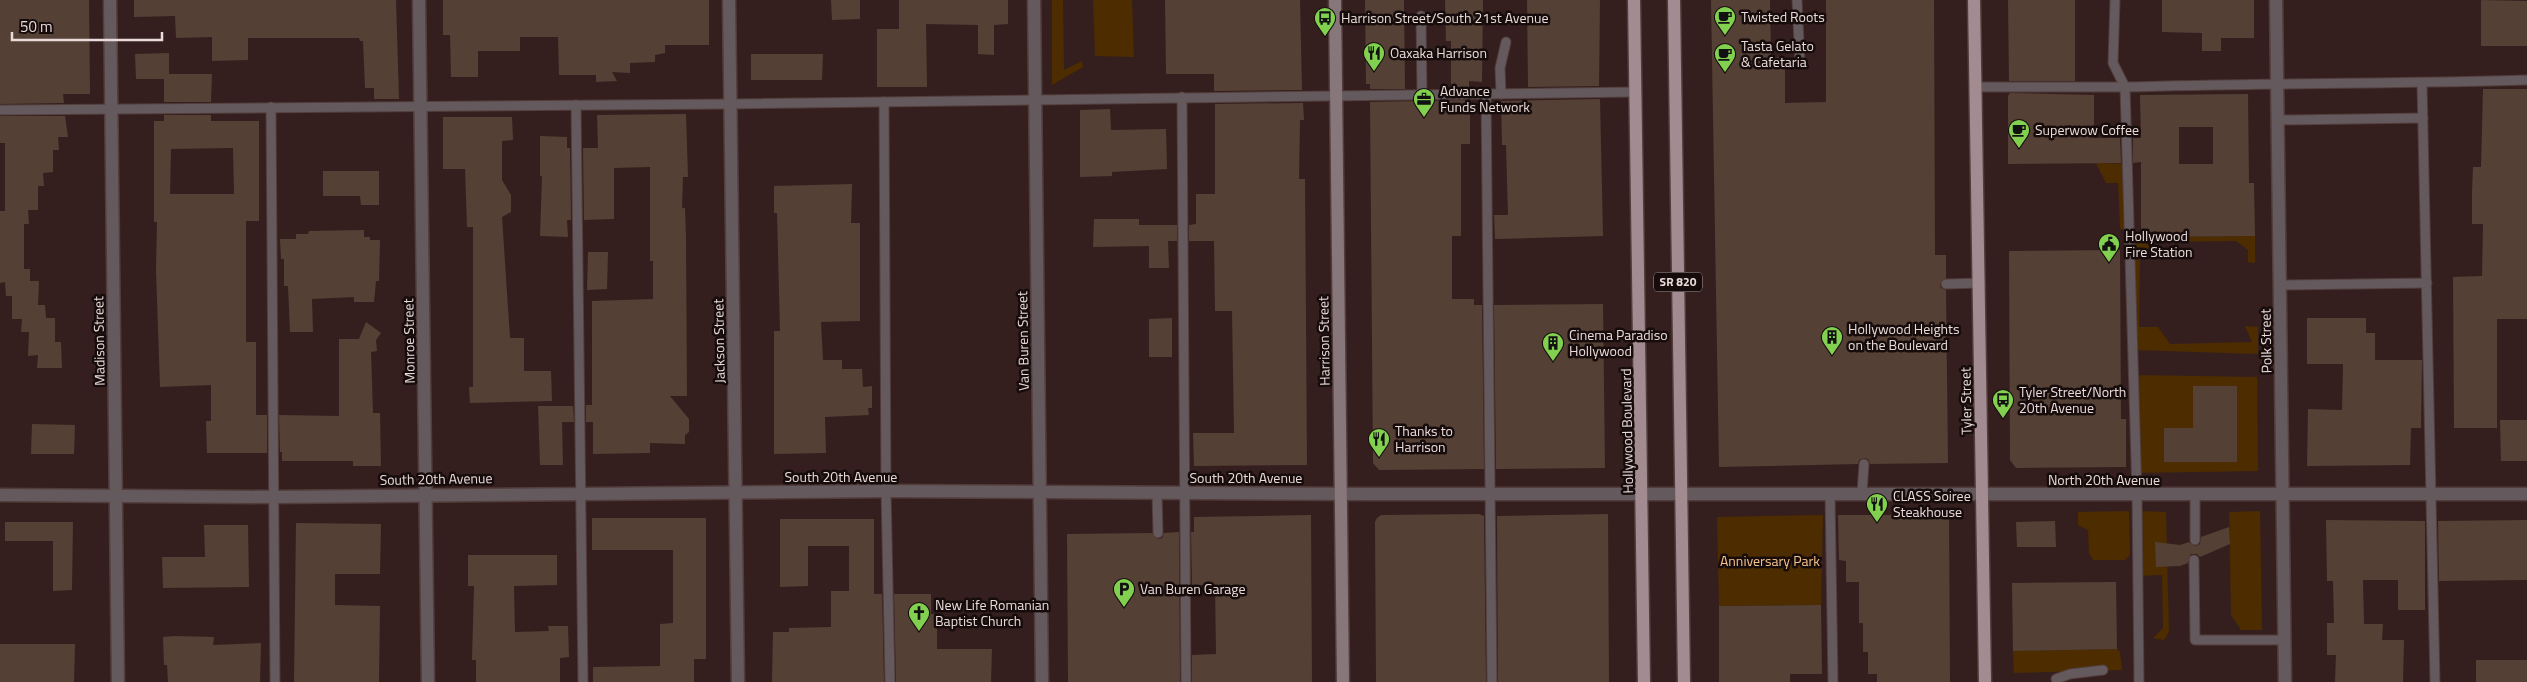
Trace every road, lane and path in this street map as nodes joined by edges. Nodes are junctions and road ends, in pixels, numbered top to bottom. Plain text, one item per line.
1 (110, 0) edge
2 (419, 0) edge
3 (729, 0) edge
4 (1034, 0) edge
5 (1335, 0) edge
6 (1634, 0) edge
7 (1674, 0) edge
8 (1797, 0) edge
9 (1974, 0) edge
10 (2115, 0) edge
11 (2276, 0) edge
12 (1422, 16) dead end
13 (1506, 42) dead end
14 (1800, 63) dead end
15 (2527, 80) edge
16 (2422, 84) junction
17 (2277, 85) junction
18 (1975, 87) junction
19 (2125, 87) junction
20 (1635, 92) junction
21 (1422, 94) junction
22 (1486, 94) junction
23 (1501, 94) junction
24 (1336, 95) junction
25 (1182, 97) junction
26 (1035, 99) junction
27 (884, 102) junction
28 (731, 104) junction
29 (576, 105) junction
30 (420, 106) junction
31 (271, 108) junction
32 (111, 109) junction
33 (0, 110) edge
34 (2423, 118) junction
35 (2278, 120) junction
36 (1980, 283) junction
37 (2427, 283) junction
38 (1946, 284) dead end
39 (2280, 285) junction
40 (1864, 464) dead end
41 (886, 491) junction
42 (735, 492) junction
43 (1040, 492) junction
44 (1862, 492) junction
45 (580, 493) junction
46 (1157, 493) junction
47 (1183, 493) junction
48 (426, 494) junction
49 (1342, 494) junction
50 (1490, 494) junction
51 (1643, 494) junction
52 (1681, 494) junction
53 (1830, 494) junction
54 (1982, 494) junction
55 (2527, 494) edge
56 (0, 495) edge
57 (115, 495) junction
58 (2137, 495) junction
59 (2195, 495) junction
60 (2283, 495) junction
61 (2432, 495) junction
62 (272, 497) junction
63 (1158, 533) dead end
64 (2195, 540) dead end
65 (2194, 560) dead end
66 (2284, 640) junction
67 (2103, 670) dead end
68 (2056, 679) dead end
69 (118, 682) edge
70 (275, 682) edge
71 (428, 682) edge
72 (583, 682) edge
73 (738, 682) edge
74 (890, 682) edge
75 (1042, 682) edge
76 (1186, 682) edge
77 (1343, 682) edge
78 (1492, 682) edge
79 (1644, 682) edge
80 (1684, 682) edge
81 (1833, 682) edge
82 (1985, 682) edge
83 (2139, 682) edge
84 (2285, 682) edge
85 (2435, 682) edge

1 - 32 street, Madison Street
2 - 30 street, Monroe Street
3 - 28 street, Jackson Street
4 - 26 street, Van Buren Street
5 - 24 main road, Harrison Street
6 - 20 main road, Hollywood Boulevard / SR 820
7 - 52 main road, SR 820
8 - 14 lane
9 - 18 main road, Tyler Street
10 - 19 lane
11 - 17 street, Polk Street
12 - 21 lane
13 - 23 lane
15 - 16 lane
16 - 17 lane
16 - 34 lane
17 - 19 lane
17 - 35 street, Polk Street
18 - 19 lane
18 - 36 main road, Tyler Street
19 - 58 lane
20 - 23 lane
20 - 51 main road, Hollywood Boulevard / SR 820
21 - 22 lane
21 - 24 lane
22 - 23 lane
22 - 50 lane
24 - 25 lane
24 - 49 main road, Harrison Street
25 - 26 lane
25 - 47 lane
26 - 27 lane
26 - 43 street, Van Buren Street
27 - 28 lane
27 - 41 lane
28 - 29 lane
28 - 42 street, Jackson Street
29 - 30 lane
29 - 45 lane
30 - 31 lane
30 - 48 street, Monroe Street
31 - 32 lane
31 - 62 lane
32 - 33 lane
32 - 57 street, Madison Street
34 - 35 lane
34 - 37 lane
35 - 39 street, Polk Street
36 - 38 lane
36 - 54 main road, Tyler Street
37 - 39 lane
37 - 61 lane
39 - 60 street, Polk Street
40 - 44 lane
41 - 42 street, South 20th Avenue
41 - 43 street, South 20th Avenue
41 - 74 lane
42 - 45 street, South 20th Avenue
42 - 73 street, Jackson Street
43 - 46 street, South 20th Avenue
43 - 75 street, Van Buren Street
44 - 53 street, North 20th Avenue
44 - 54 street, North 20th Avenue
45 - 48 street, South 20th Avenue
45 - 72 lane
46 - 47 street, South 20th Avenue
46 - 63 lane
47 - 49 street, South 20th Avenue
47 - 76 lane
48 - 62 street, South 20th Avenue
48 - 71 street, Monroe Street
49 - 50 street, South 20th Avenue
49 - 77 main road, Harrison Street
50 - 51 street, South 20th Avenue
50 - 78 lane
51 - 52 street, South 20th Avenue
51 - 79 main road, Hollywood Boulevard / SR 820
52 - 53 street, North 20th Avenue
52 - 80 main road, SR 820
53 - 81 lane
54 - 58 street, North 20th Avenue
54 - 82 main road, Tyler Street
55 - 61 street, North 20th Avenue
56 - 57 street, South 20th Avenue
57 - 62 street, South 20th Avenue
57 - 69 street, Madison Street
58 - 59 street, North 20th Avenue
58 - 83 lane
59 - 60 street, North 20th Avenue
59 - 64 lane
60 - 61 street, North 20th Avenue
60 - 66 street, Polk Street
61 - 85 lane
62 - 70 lane
65 - 66 lane
66 - 84 street, Polk Street
67 - 68 lane

